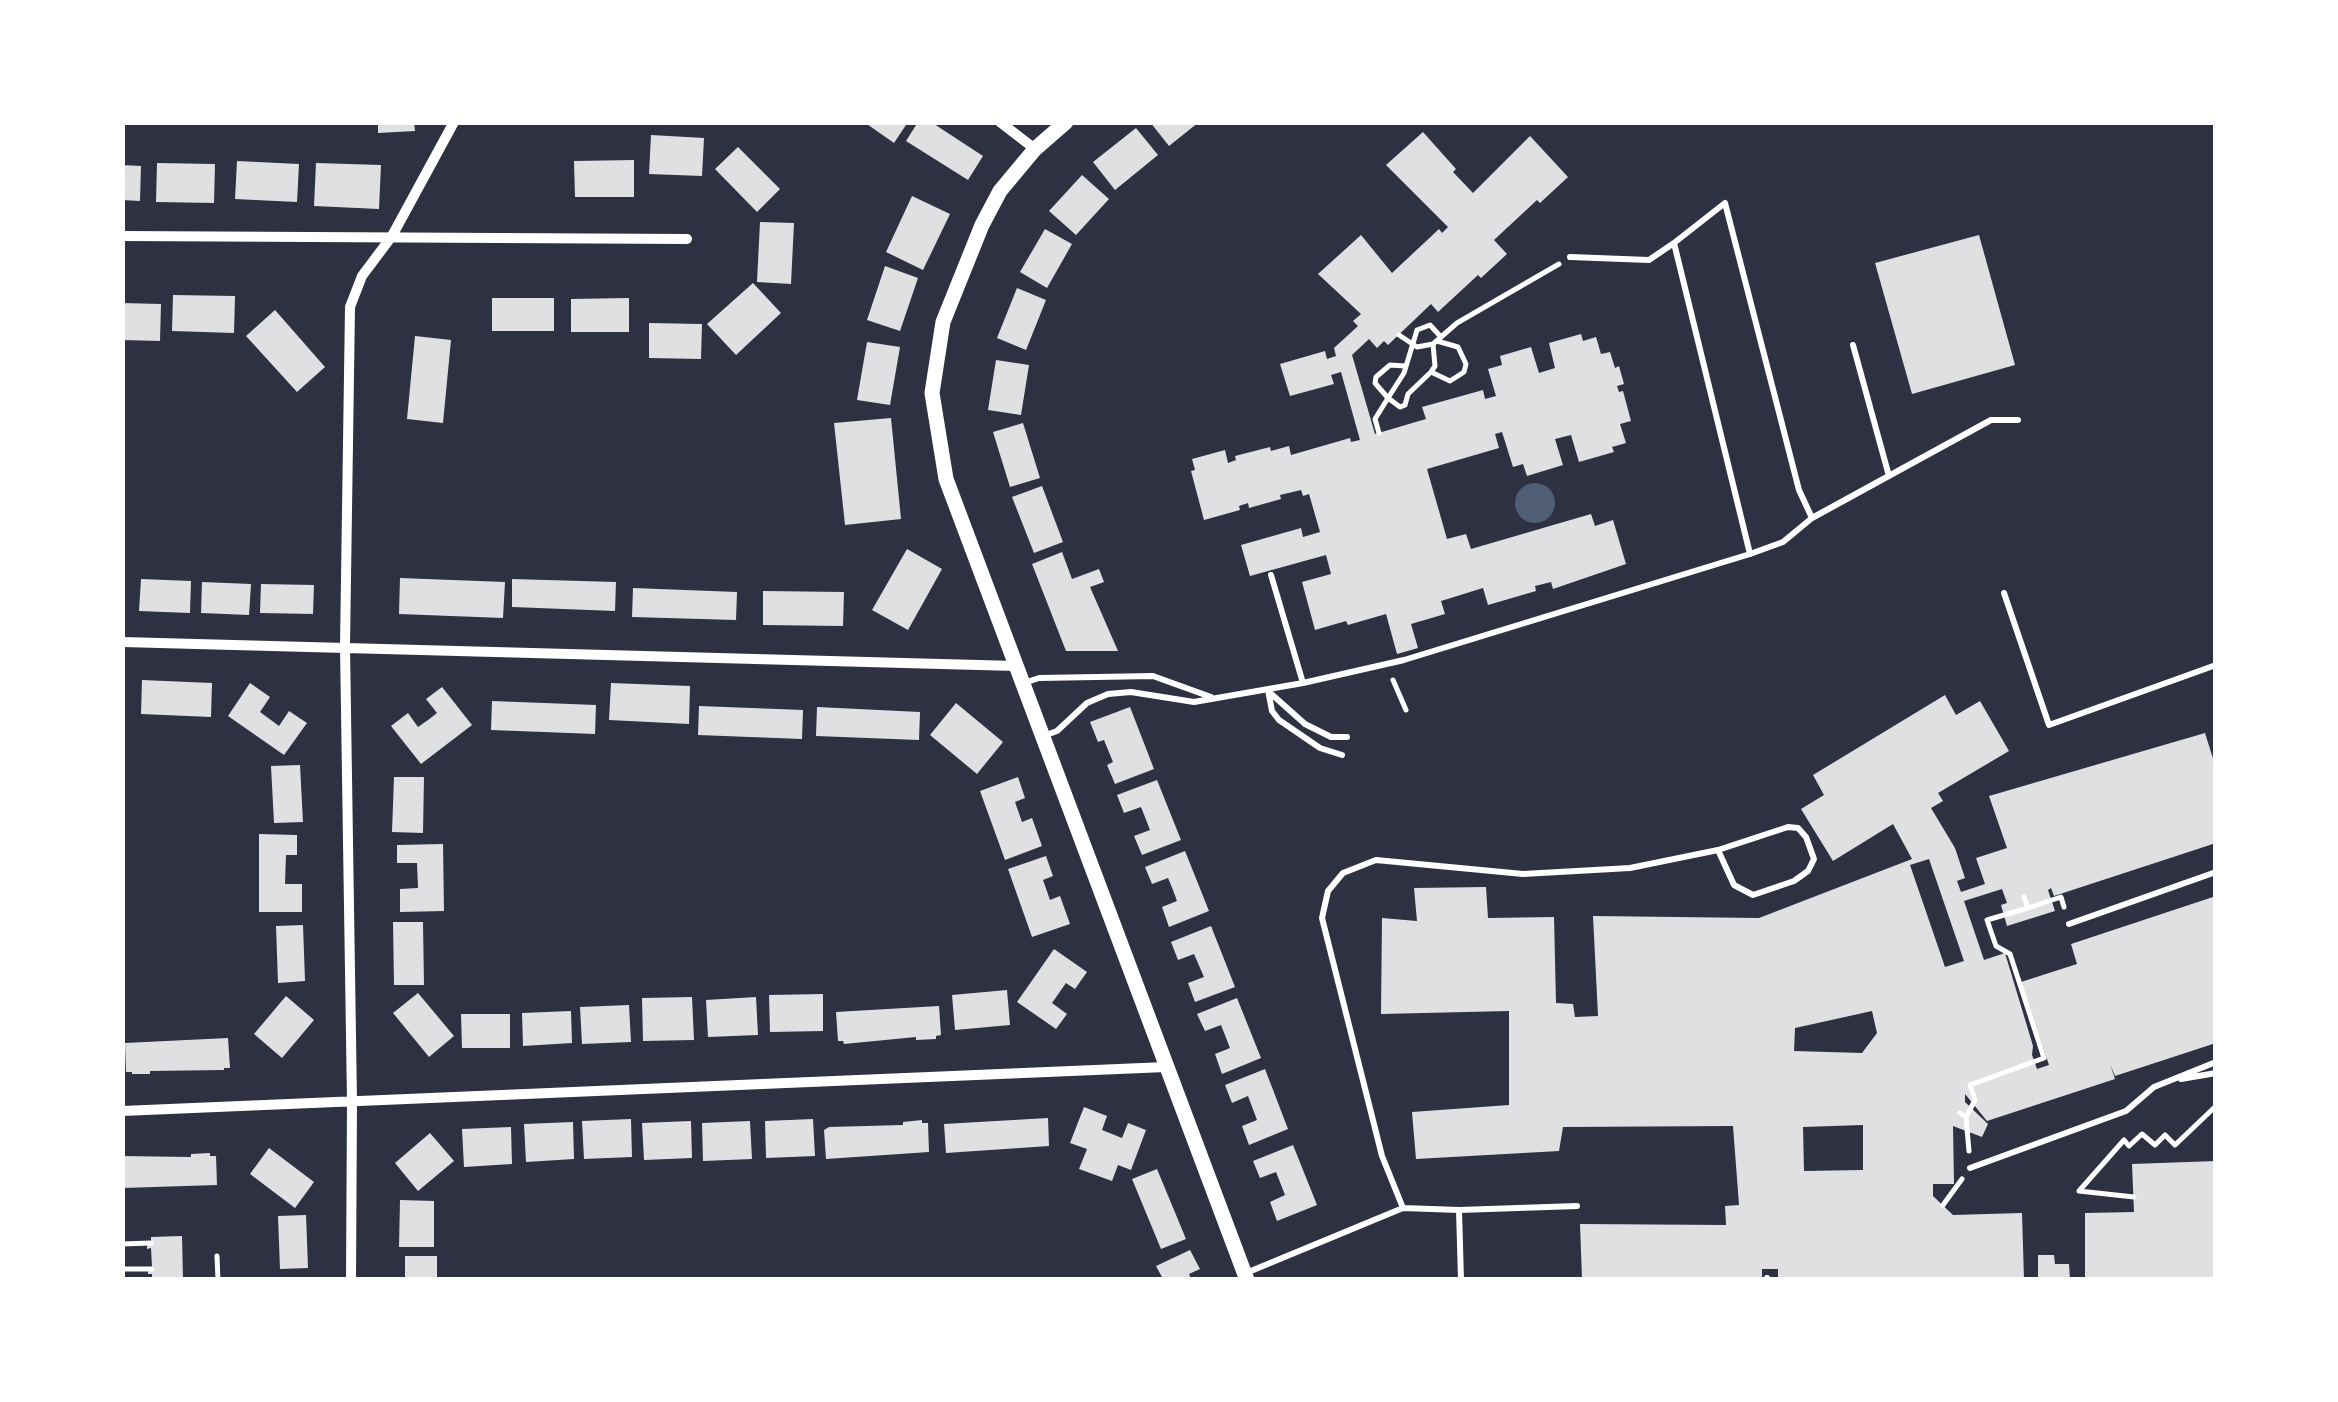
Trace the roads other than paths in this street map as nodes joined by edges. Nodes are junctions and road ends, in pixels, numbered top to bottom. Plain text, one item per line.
1 (454, 122) edge
2 (1000, 122) edge
3 (1066, 122) edge
4 (1035, 149) junction
5 (122, 236) edge
6 (392, 236) junction
7 (687, 239) dead end
8 (1674, 242) junction
9 (1570, 257) road end
10 (1853, 345) dead end
11 (2018, 420) dead end
12 (1889, 476) junction
13 (1812, 518) junction
14 (1750, 554) junction
15 (1271, 576) dead end
16 (2004, 593) dead end
17 (122, 642) edge
18 (345, 646) junction
19 (2216, 665) edge
20 (1016, 666) junction
21 (1302, 683) junction
22 (1022, 684) junction
23 (1268, 690) junction
24 (1214, 699) junction
25 (1042, 736) junction
26 (1347, 737) dead end
27 (1342, 755) dead end
28 (1718, 850) junction
29 (2216, 872) edge
30 (2068, 924) dead end
31 (2216, 1062) edge
32 (1166, 1067) junction
33 (2216, 1073) edge
34 (2170, 1081) junction
35 (352, 1102) junction
36 (122, 1111) edge
37 (1970, 1168) road end
38 (1577, 1206) dead end
39 (1403, 1208) junction
40 (1459, 1210) junction
41 (1246, 1277) edge
42 (351, 1280) edge
43 (1461, 1280) edge

1 - 6 street
2 - 4 street
3 - 4 street
4 - 20 street
5 - 6 street
6 - 7 street
6 - 18 street
8 - 9 lane
8 - 13 lane
8 - 14 lane
10 - 12 lane
11 - 12 lane
12 - 13 lane
13 - 14 lane
14 - 21 lane
15 - 21 lane
16 - 19 lane
17 - 18 street
18 - 20 street
18 - 35 street
20 - 22 street
21 - 23 lane
22 - 24 lane
22 - 25 street
23 - 24 lane
23 - 26 lane
23 - 27 lane
24 - 25 lane
25 - 32 street
28 - 28 lane
28 - 39 lane
29 - 30 lane
31 - 34 lane
32 - 35 street
32 - 41 street
33 - 34 lane
34 - 37 lane
35 - 36 street
35 - 42 street
38 - 40 lane
39 - 40 lane
39 - 41 lane
40 - 43 lane

